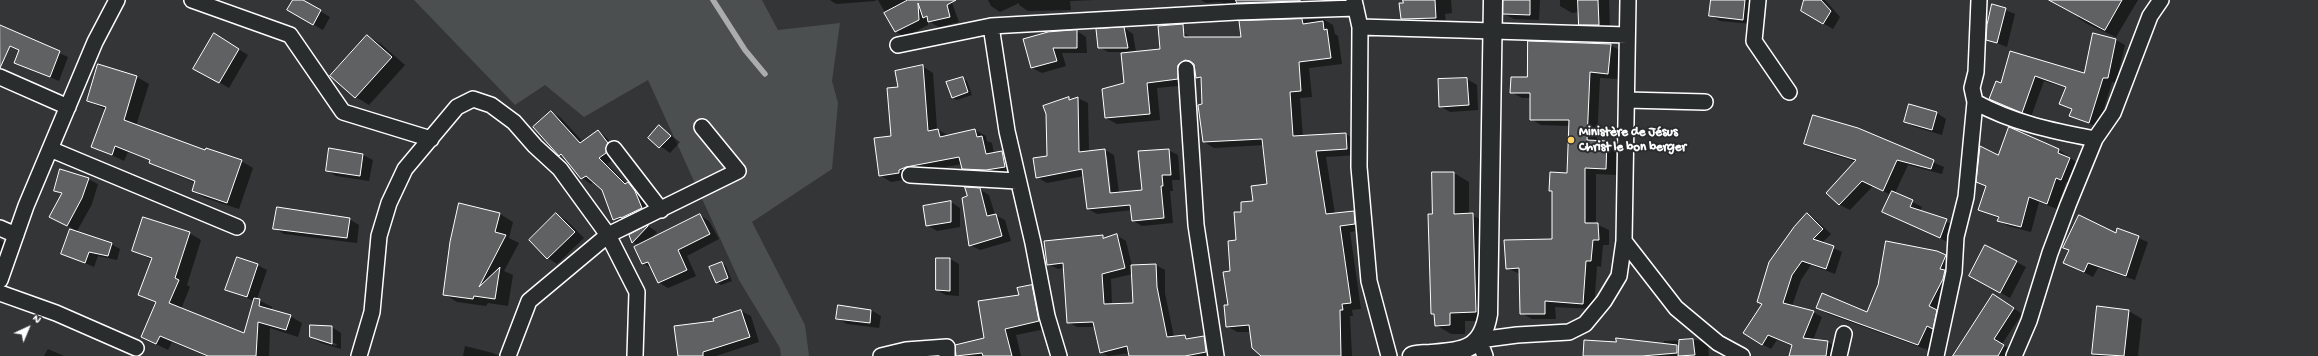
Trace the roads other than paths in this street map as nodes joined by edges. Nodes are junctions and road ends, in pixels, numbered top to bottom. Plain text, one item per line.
1 (117, 0) edge
2 (192, 0) edge
3 (1493, 0) edge
4 (1628, 0) edge
5 (1758, 0) edge
6 (1979, 0) edge
7 (2161, 0) edge
8 (1355, 4) edge
9 (991, 26) junction
10 (1360, 27) junction
11 (1493, 32) junction
12 (1627, 35) junction
13 (898, 45) dead end
14 (1186, 69) dead end
15 (0, 77) edge
16 (1788, 92) dead end
17 (1627, 100) junction
18 (1705, 102) dead end
19 (1975, 102) junction
20 (68, 107) junction
21 (702, 127) dead end
22 (431, 139) junction
23 (2096, 139) junction
24 (50, 149) junction
25 (614, 150) dead end
26 (910, 175) dead end
27 (1017, 181) junction
28 (661, 210) junction
29 (237, 227) dead end
30 (0, 228) edge
31 (16, 235) junction
32 (608, 235) junction
33 (1624, 241) junction
34 (0, 280) edge
35 (0, 292) edge
36 (1844, 334) dead end
37 (136, 348) dead end
38 (1482, 348) edge
39 (359, 356) edge
40 (508, 356) edge
41 (635, 356) edge
42 (881, 356) edge
43 (947, 356) edge
44 (1059, 356) edge
45 (1216, 356) edge
46 (1389, 356) edge
47 (1412, 356) edge
48 (1742, 356) edge
49 (1839, 356) edge
50 (1936, 356) edge
51 (2014, 356) edge

1 - 20 street
2 - 22 street
3 - 11 street
4 - 12 street
5 - 16 street
6 - 19 street
7 - 23 street
8 - 9 street
8 - 10 street
9 - 13 street
9 - 27 street
10 - 11 street
10 - 46 street
11 - 12 street
11 - 38 street
12 - 17 street
14 - 45 street
15 - 20 street
17 - 18 street
17 - 33 street
19 - 23 street
19 - 50 street
20 - 24 street
21 - 28 street
22 - 32 street
22 - 39 street
23 - 51 street
24 - 29 street
24 - 31 street
25 - 28 street
26 - 27 street
27 - 44 street
28 - 32 street
30 - 31 street
31 - 34 street
32 - 40 street
32 - 41 street
33 - 38 street
33 - 48 street
35 - 37 street
36 - 49 street
38 - 47 street
42 - 43 street

